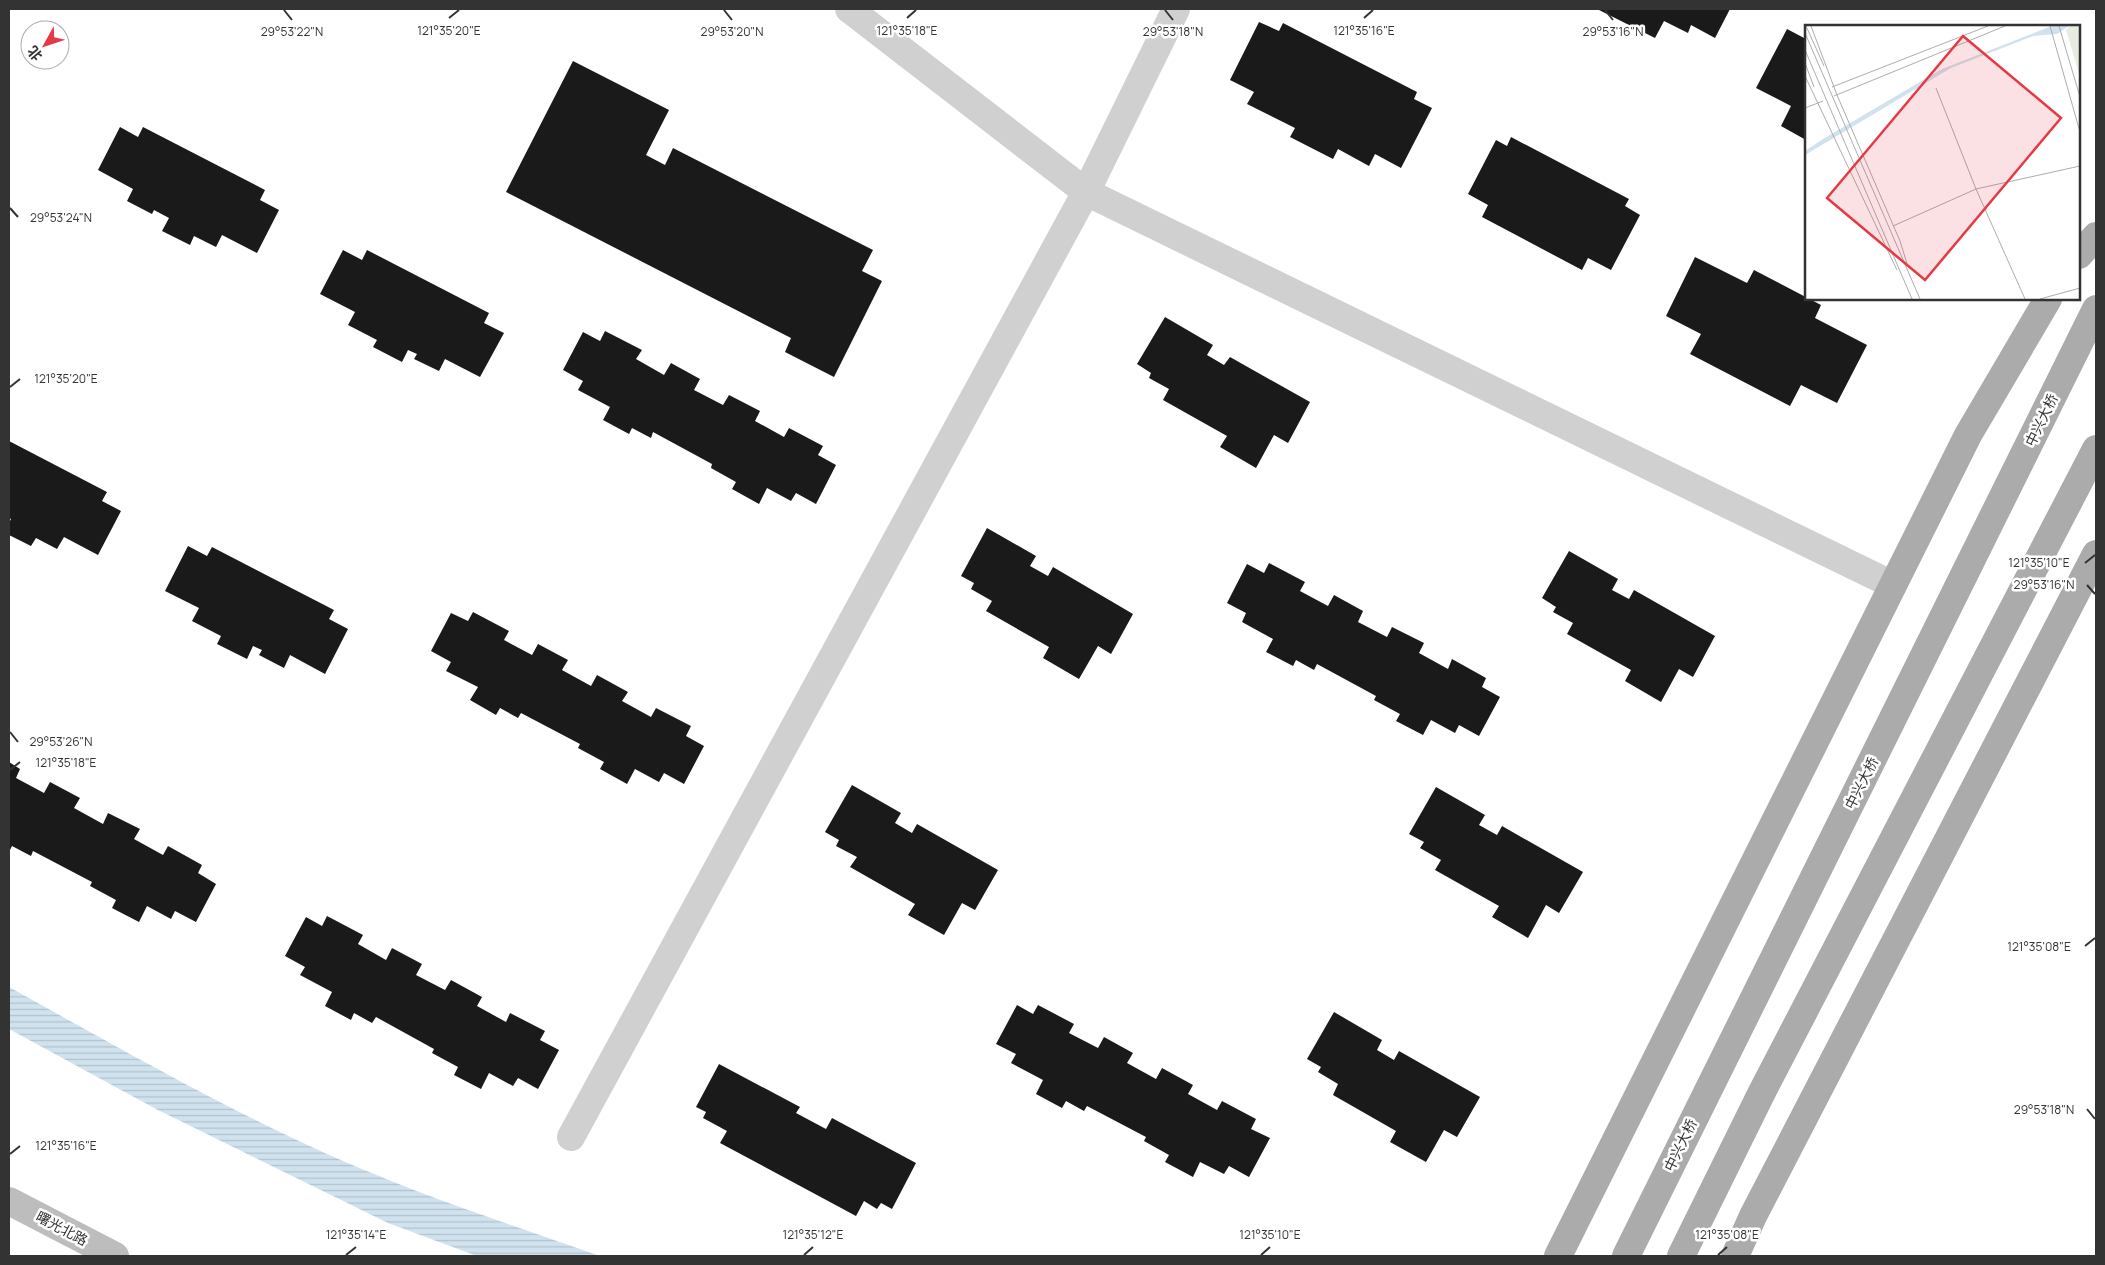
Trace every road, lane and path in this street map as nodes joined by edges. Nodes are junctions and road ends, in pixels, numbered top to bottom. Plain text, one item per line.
1 (849, 9) edge
2 (1176, 9) edge
3 (1086, 192) junction
4 (2096, 236) edge
5 (2080, 253) edge
6 (2047, 300) edge
7 (2096, 309) edge
8 (2096, 449) edge
9 (2096, 554) edge
10 (1893, 585) junction
11 (571, 1137) dead end
12 (9, 1201) edge
13 (115, 1256) edge
14 (1558, 1256) edge
15 (1626, 1256) edge
16 (1681, 1256) edge
17 (1735, 1256) edge

1 - 3 street
2 - 3 street
3 - 10 street
3 - 11 street
4 - 5 main road
6 - 10 main road
7 - 15 main road, 中兴大桥
8 - 16 main road
9 - 17 main road
10 - 14 main road
12 - 13 main road, 曙光北路

